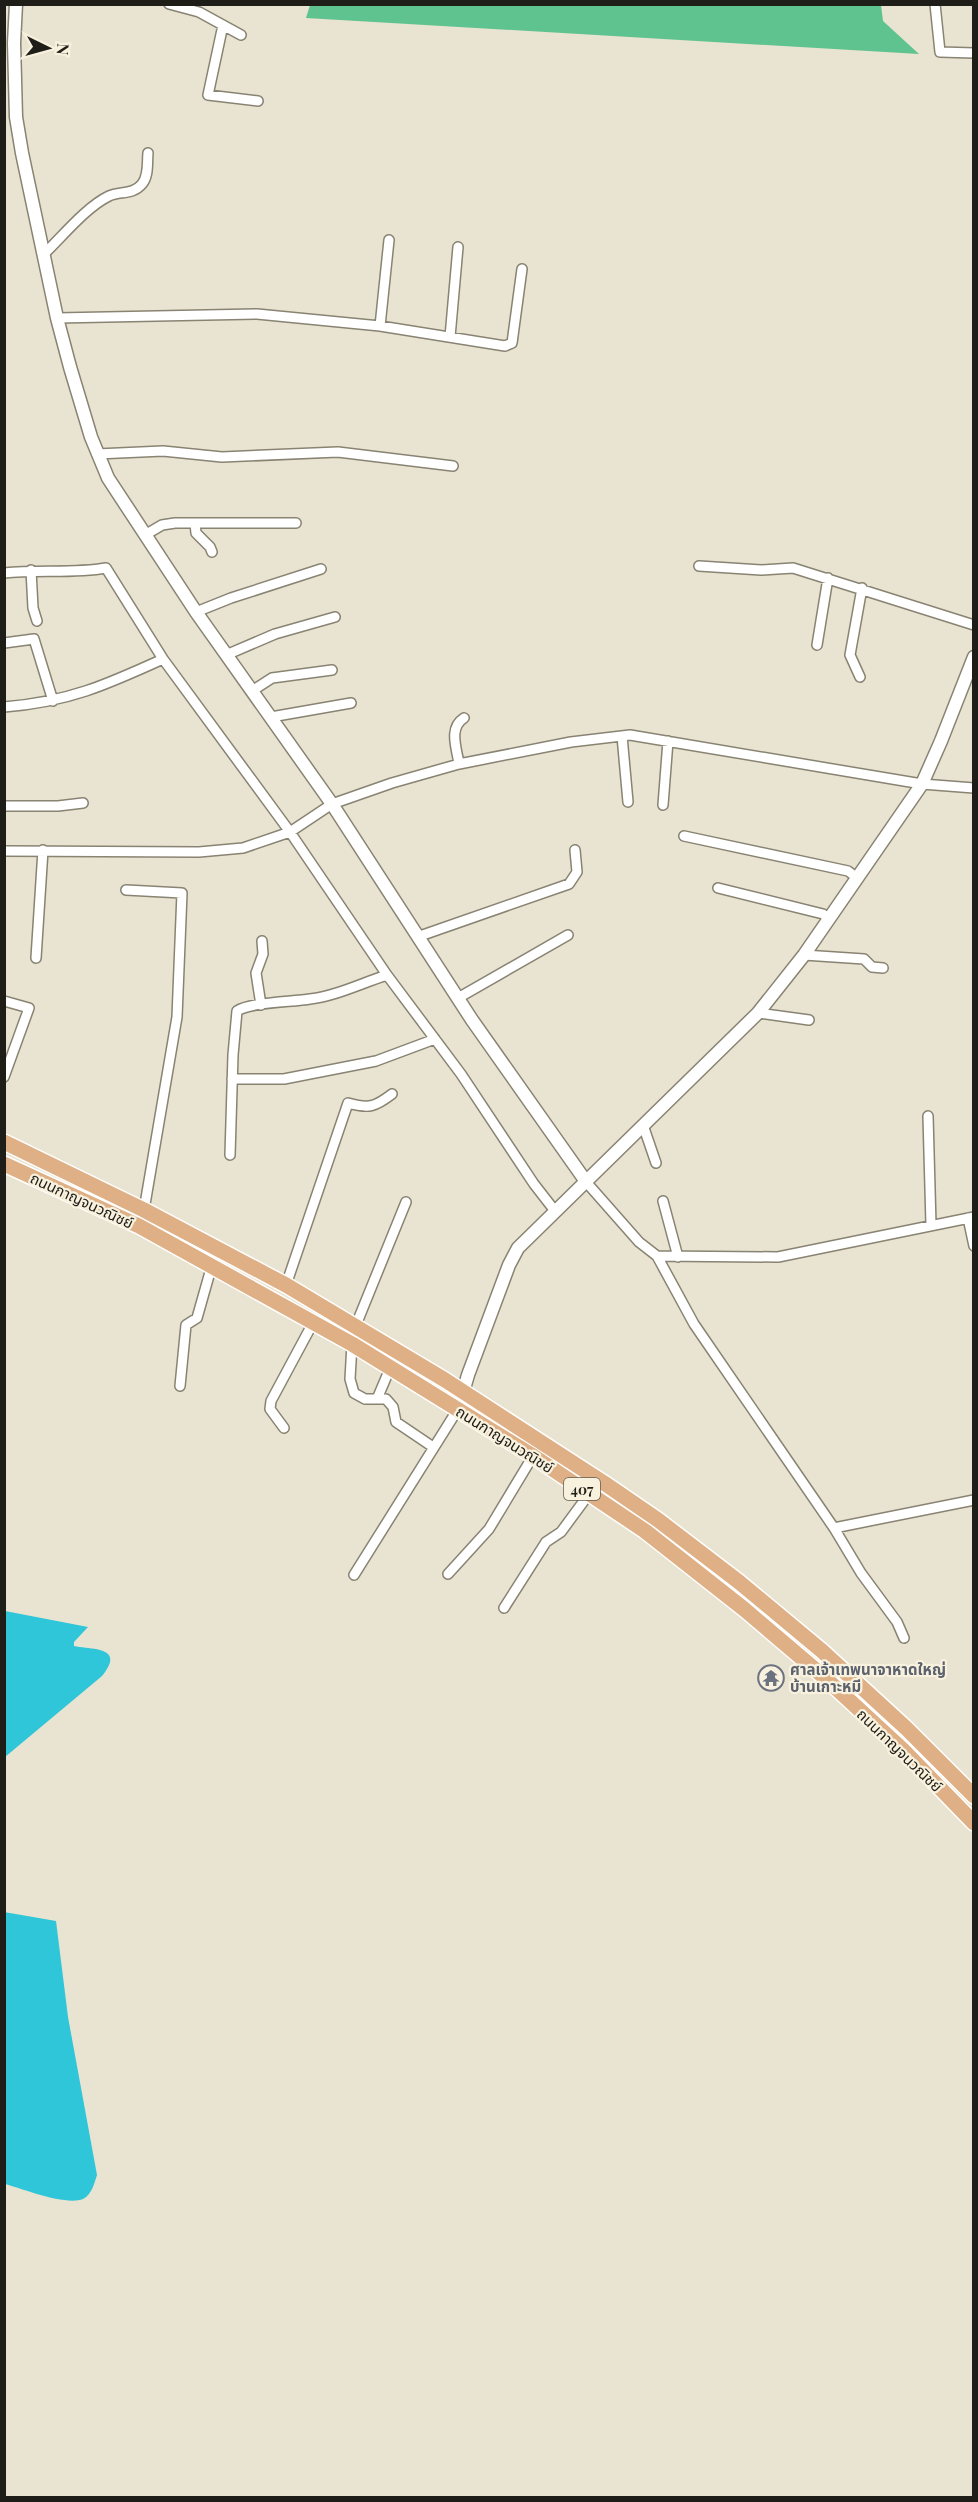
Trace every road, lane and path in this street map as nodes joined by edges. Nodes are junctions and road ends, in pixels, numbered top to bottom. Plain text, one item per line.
1 (16, 4) edge
2 (169, 4) edge
3 (935, 4) edge
4 (200, 8) edge
5 (223, 25) junction
6 (241, 35) dead end
7 (974, 53) edge
8 (258, 101) dead end
9 (10, 116) edge
10 (148, 153) dead end
11 (389, 240) dead end
12 (458, 247) dead end
13 (43, 255) junction
14 (522, 269) dead end
15 (57, 318) junction
16 (380, 326) junction
17 (450, 337) junction
18 (97, 454) junction
19 (453, 466) dead end
20 (195, 523) junction
21 (296, 523) dead end
22 (145, 535) junction
23 (212, 552) dead end
24 (699, 566) dead end
25 (321, 569) dead end
26 (31, 570) junction
27 (4, 573) edge
28 (828, 578) junction
29 (862, 588) junction
30 (196, 612) junction
31 (335, 618) dead end
32 (37, 621) dead end
33 (974, 625) edge
34 (4, 643) edge
35 (817, 645) dead end
36 (226, 655) junction
37 (974, 657) edge
38 (163, 659) junction
39 (332, 670) dead end
40 (860, 677) dead end
41 (252, 691) junction
42 (53, 701) junction
43 (351, 703) dead end
44 (4, 707) edge
45 (271, 717) junction
46 (464, 718) dead end
47 (622, 735) junction
48 (668, 741) junction
49 (459, 764) junction
50 (922, 784) junction
51 (974, 788) edge
52 (82, 802) dead end
53 (628, 802) dead end
54 (332, 804) junction
55 (663, 805) dead end
56 (4, 806) edge
57 (290, 832) junction
58 (684, 836) dead end
59 (4, 850) edge
60 (43, 850) junction
61 (575, 850) dead end
62 (856, 877) junction
63 (718, 888) dead end
64 (126, 890) dead end
65 (828, 918) junction
66 (568, 935) dead end
67 (417, 938) junction
68 (261, 941) dead end
69 (804, 955) junction
70 (36, 958) dead end
71 (883, 968) dead end
72 (387, 975) junction
73 (458, 998) junction
74 (4, 1001) edge
75 (261, 1005) junction
76 (758, 1013) junction
77 (808, 1020) dead end
78 (435, 1039) junction
79 (7, 1057) edge
80 (4, 1077) edge
81 (232, 1079) junction
82 (392, 1094) dead end
83 (928, 1116) dead end
84 (644, 1128) junction
85 (4, 1142) edge
86 (230, 1155) dead end
87 (656, 1163) dead end
88 (4, 1164) edge
89 (587, 1183) junction
90 (663, 1201) dead end
91 (406, 1202) dead end
92 (144, 1210) junction
93 (555, 1211) junction
94 (971, 1218) edge
95 (931, 1225) junction
96 (974, 1246) edge
97 (657, 1256) junction
98 (678, 1257) junction
99 (212, 1265) junction
100 (286, 1285) junction
101 (314, 1321) junction
102 (356, 1325) junction
103 (352, 1344) junction
104 (391, 1366) junction
105 (180, 1386) dead end
106 (463, 1392) junction
107 (376, 1399) junction
108 (458, 1409) junction
109 (284, 1428) dead end
110 (433, 1447) junction
111 (533, 1456) junction
112 (589, 1494) junction
113 (974, 1500) edge
114 (834, 1528) junction
115 (448, 1574) dead end
116 (354, 1575) dead end
117 (504, 1608) dead end
118 (904, 1638) dead end
119 (974, 1796) edge
120 (974, 1823) edge

1 - 9 street
2 - 4 street
3 - 7 street
4 - 5 street
5 - 6 street
5 - 8 street
9 - 13 street
10 - 13 street
11 - 16 street
12 - 17 street
13 - 15 street
14 - 17 street
15 - 16 street
15 - 18 street
16 - 17 street
18 - 19 street
18 - 22 street
20 - 21 street
20 - 22 street
20 - 23 street
22 - 30 street
24 - 28 street
25 - 30 street
26 - 27 street
26 - 32 street
26 - 38 street
28 - 29 street
28 - 35 street
29 - 33 street
29 - 40 street
30 - 36 street
31 - 36 street
34 - 42 street
36 - 41 street
37 - 50 street
38 - 42 street
38 - 57 street
39 - 41 street
41 - 45 street
42 - 44 street
43 - 45 street
45 - 54 street
46 - 49 street
47 - 48 street
47 - 49 street
47 - 53 street
48 - 50 street
48 - 55 street
49 - 54 street
50 - 51 street
50 - 62 street
52 - 56 street
54 - 57 street
54 - 67 street
57 - 60 street
57 - 72 street
58 - 62 street
59 - 60 street
60 - 70 street
61 - 67 street
62 - 65 street
63 - 65 street
64 - 92 street
65 - 69 street
66 - 73 street
67 - 73 street
68 - 75 street
69 - 71 street
69 - 76 street
72 - 75 street
72 - 78 street
73 - 89 street
74 - 79 street
75 - 81 street
76 - 77 street
76 - 84 street
78 - 81 street
78 - 93 street
79 - 80 street
81 - 86 street
82 - 100 street
83 - 95 street
84 - 87 street
84 - 89 street
85 - 92 main road, ถนนกาญจนวณิชย์
88 - 99 main road, ถนนกาญจนวณิชย์ / 407
89 - 93 street
89 - 97 street
90 - 98 street
91 - 102 street
92 - 100 main road, ถนนกาญจนวณิชย์ / 407
93 - 106 street
94 - 95 street
94 - 96 street
95 - 98 street
97 - 98 street
97 - 114 street
99 - 101 main road, ถนนกาญจนวณิชย์ / 407
99 - 105 street
100 - 102 main road, ถนนกาญจนวณิชย์ / 407
101 - 103 main road, ถนนกาญจนวณิชย์ / 407
101 - 109 street
102 - 106 main road, ถนนกาญจนวณิชย์ / 407
103 - 104 main road, ถนนกาญจนวณิชย์ / 407
103 - 107 street
104 - 107 street
104 - 108 main road, ถนนกาญจนวณิชย์ / 407
106 - 108 street
106 - 119 main road, ถนนกาญจนวณิชย์ / 407
107 - 110 street
108 - 110 street
108 - 111 main road, ถนนกาญจนวณิชย์ / 407
110 - 116 street
111 - 112 main road, ถนนกาญจนวณิชย์ / 407
111 - 115 street
112 - 117 street
112 - 120 main road, ถนนกาญจนวณิชย์ / 407
113 - 114 street
114 - 118 street

